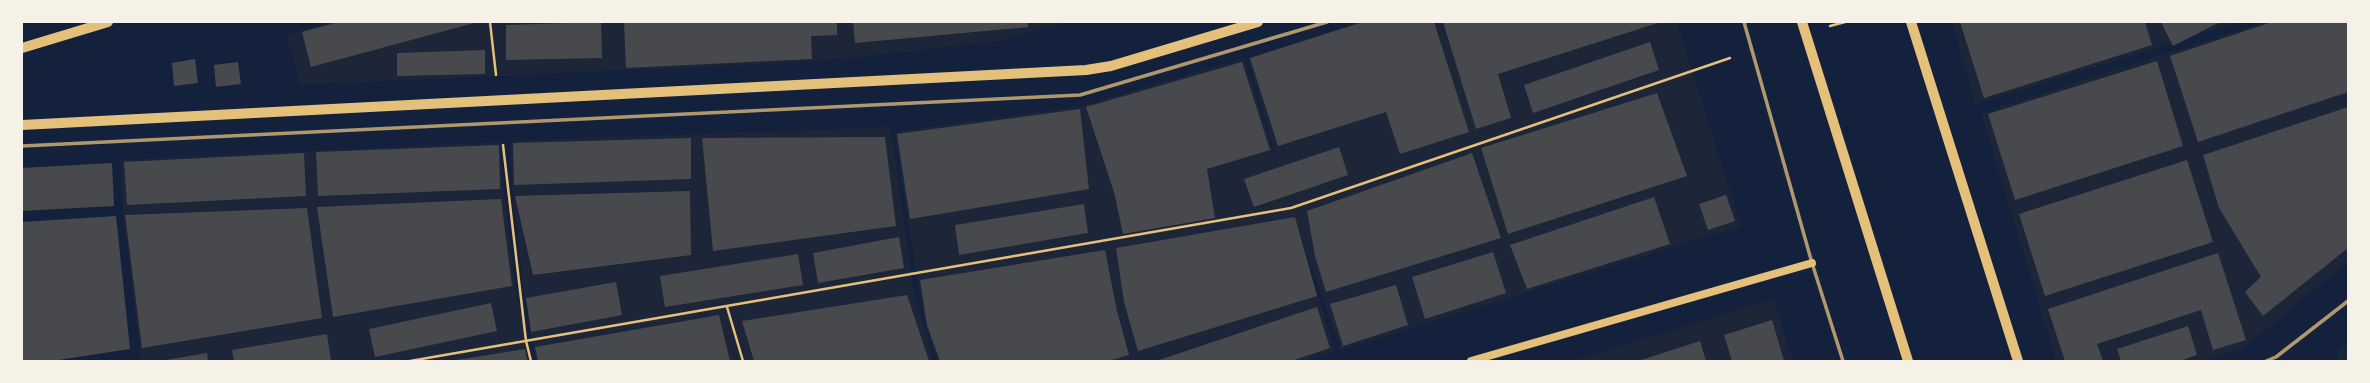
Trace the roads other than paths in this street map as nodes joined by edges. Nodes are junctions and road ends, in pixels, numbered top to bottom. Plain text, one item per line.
1 (108, 22) edge
2 (1258, 22) edge
3 (1327, 22) edge
4 (1744, 22) edge
5 (1802, 22) edge
6 (1911, 22) edge
7 (22, 48) edge
8 (22, 125) edge
9 (22, 146) edge
10 (1812, 263) junction
11 (2348, 301) edge
12 (1470, 361) edge
13 (1843, 361) edge
14 (1908, 361) edge
15 (2018, 361) edge
16 (2266, 361) edge

1 - 7 main road
2 - 8 main road
3 - 9 street
4 - 10 street
5 - 14 main road
6 - 15 main road
10 - 12 main road
10 - 13 street
11 - 16 street

